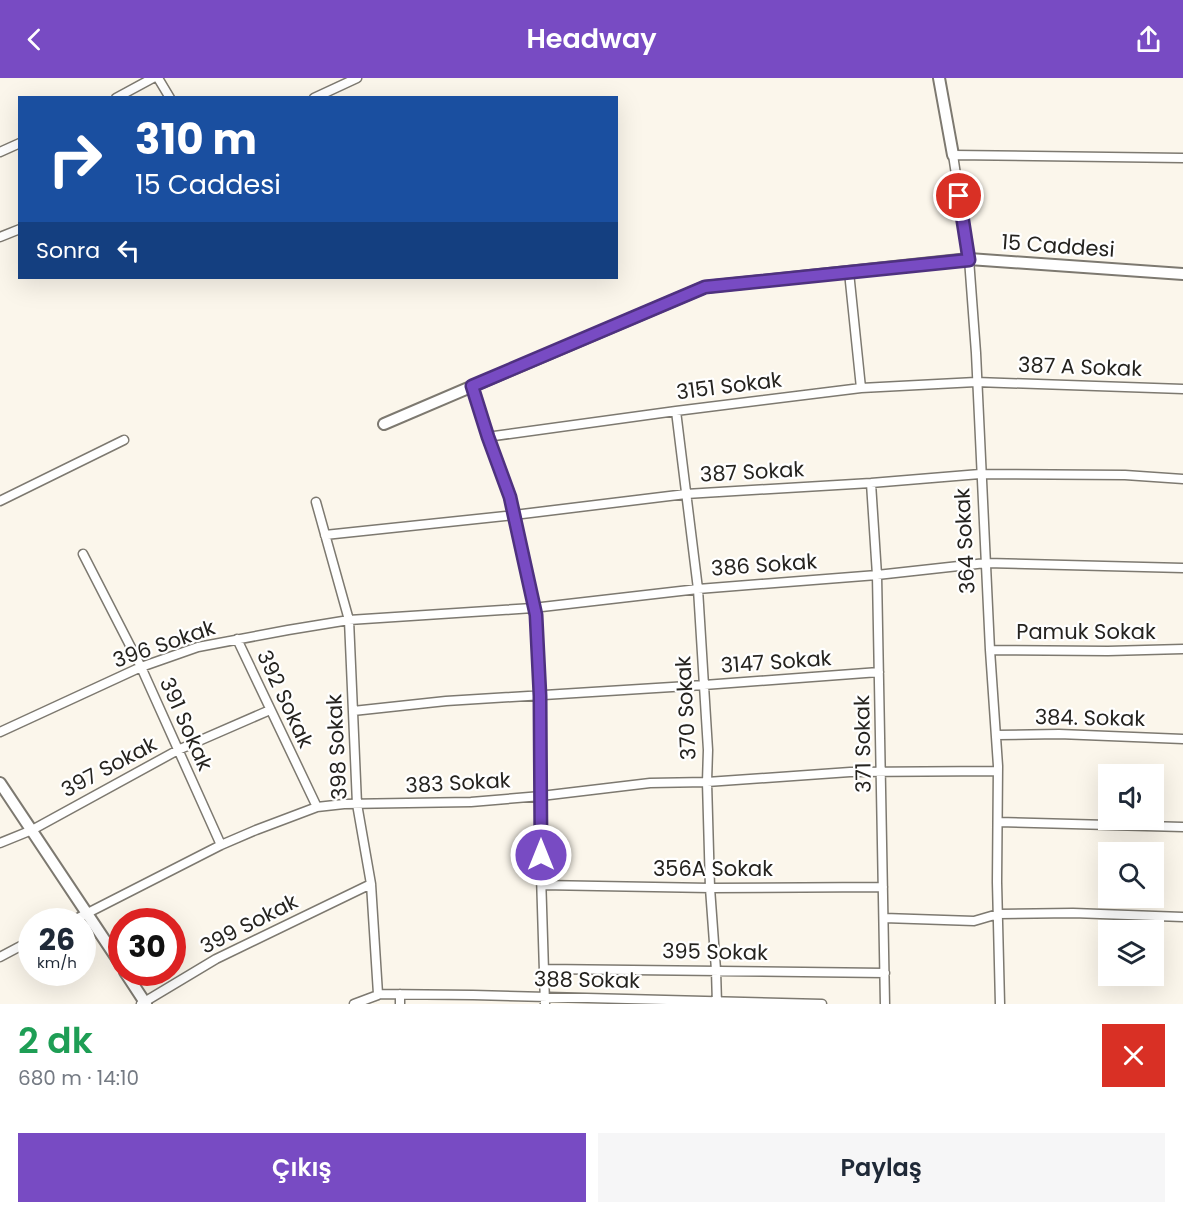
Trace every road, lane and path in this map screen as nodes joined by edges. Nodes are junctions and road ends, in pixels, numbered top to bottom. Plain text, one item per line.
1 (153, 78) edge
2 (158, 78) edge
3 (357, 78) edge
4 (939, 78) edge
5 (120, 96) edge
6 (169, 96) edge
7 (318, 96) edge
8 (18, 144) edge
9 (0, 152) edge
10 (952, 154) junction
11 (1183, 158) edge
12 (18, 230) edge
13 (0, 237) edge
14 (969, 260) junction
15 (849, 272) junction
16 (1183, 274) edge
17 (976, 382) junction
18 (472, 386) junction
19 (861, 388) junction
20 (1183, 389) edge
21 (676, 411) junction
22 (384, 423) dead end
23 (488, 437) junction
24 (124, 440) dead end
25 (980, 474) junction
26 (1183, 479) edge
27 (870, 483) junction
28 (686, 494) junction
29 (0, 501) edge
30 (316, 502) dead end
31 (514, 515) junction
32 (325, 535) junction
33 (83, 554) dead end
34 (986, 563) junction
35 (1183, 568) edge
36 (877, 575) junction
37 (698, 589) junction
38 (533, 608) junction
39 (349, 620) junction
40 (237, 639) junction
41 (1183, 649) edge
42 (990, 650) junction
43 (141, 667) junction
44 (879, 672) junction
45 (704, 685) junction
46 (540, 696) junction
47 (270, 710) junction
48 (353, 711) junction
49 (0, 732) edge
50 (996, 735) junction
51 (1183, 739) edge
52 (178, 750) junction
53 (998, 771) junction
54 (881, 772) junction
55 (707, 782) junction
56 (0, 783) edge
57 (542, 796) junction
58 (357, 804) junction
59 (316, 807) junction
60 (998, 822) junction
61 (1183, 827) edge
62 (32, 830) junction
63 (0, 843) edge
64 (221, 845) junction
65 (371, 884) junction
66 (542, 885) junction
67 (884, 887) junction
68 (710, 888) junction
69 (84, 908) edge
70 (96, 909) edge
71 (998, 914) junction
72 (1183, 917) edge
73 (884, 918) junction
74 (96, 926) edge
75 (108, 945) edge
76 (18, 947) edge
77 (0, 957) edge
78 (544, 969) junction
79 (716, 970) junction
80 (885, 973) junction
81 (134, 986) edge
82 (378, 994) junction
83 (400, 994) junction
84 (545, 1000) edge
85 (144, 1003) edge
86 (717, 1003) edge
87 (354, 1004) edge
88 (400, 1004) edge
89 (822, 1004) edge
90 (885, 1004) edge
91 (1000, 1004) edge

1 - 5 street
2 - 6 street
3 - 7 street
4 - 10 street, 364 Sokak
8 - 9 street
10 - 11 street
10 - 14 street, 364 Sokak
12 - 13 street
14 - 15 street, 15 Caddesi
14 - 16 street, 15 Caddesi
14 - 17 street, 364 Sokak
15 - 18 street, 15 Caddesi
15 - 19 street
17 - 19 street, 3151 Sokak
17 - 20 street, 387 A Sokak
17 - 25 street, 364 Sokak
18 - 22 street, 15 Caddesi
18 - 23 street
19 - 21 street, 3151 Sokak
21 - 23 street, 3151 Sokak
21 - 28 street, 370 Sokak
23 - 31 street
24 - 29 street
25 - 26 street, 387 Sokak
25 - 27 street, 387 Sokak
25 - 34 street, 364 Sokak
27 - 28 street, 387 Sokak
27 - 36 street, 371 Sokak
28 - 31 street, 387 Sokak
28 - 37 street, 370 Sokak
30 - 32 street, 398 Sokak
31 - 32 street, 387 Sokak
31 - 38 street
32 - 39 street, 398 Sokak
33 - 43 street, 391 Sokak
34 - 35 street, 386 Sokak
34 - 36 street, 386 Sokak
34 - 42 street, 364 Sokak
36 - 37 street, 386 Sokak
36 - 44 street, 371 Sokak
37 - 38 street, 386 Sokak
37 - 45 street, 370 Sokak
38 - 39 street, 386 Sokak
38 - 46 street
39 - 40 street, 396 Sokak
39 - 48 street, 398 Sokak
40 - 43 street, 396 Sokak
40 - 47 street, 392 Sokak
41 - 42 street, Pamuk Sokak
42 - 50 street, 364 Sokak
43 - 49 street, 396 Sokak
43 - 52 street, 391 Sokak
44 - 45 street, 3147 Sokak
44 - 54 street, 371 Sokak
45 - 46 street, 3147 Sokak
45 - 55 street, 370 Sokak
46 - 48 street, 3147 Sokak
46 - 57 street
47 - 52 street, 397 Sokak
47 - 59 street, 392 Sokak
48 - 58 street, 398 Sokak
50 - 51 street, 384. Sokak
50 - 53 street, 364 Sokak
52 - 62 street, 397 Sokak
52 - 64 street, 391 Sokak
53 - 54 street, 383 Sokak
53 - 60 street, 364 Sokak
54 - 55 street, 383 Sokak
54 - 67 street, 371 Sokak
55 - 57 street, 383 Sokak
55 - 68 street, 370 Sokak
56 - 62 street
57 - 58 street, 383 Sokak
57 - 66 street
58 - 59 street, 383 Sokak
58 - 65 street, 398 Sokak
59 - 64 street, 383 Sokak
60 - 61 street
60 - 71 street, 364 Sokak
62 - 63 street, 397 Sokak
62 - 69 street
64 - 70 street, 383 Sokak
65 - 82 street, 398 Sokak
65 - 85 street, 399 Sokak
66 - 68 street, 356A Sokak
66 - 78 street
67 - 68 street, 356A Sokak
67 - 73 street, 371 Sokak
68 - 79 street, 370 Sokak
71 - 72 street
71 - 73 street
71 - 91 street, 364 Sokak
73 - 80 street, 371 Sokak
74 - 75 street
76 - 77 street
78 - 79 street, 395 Sokak
78 - 84 street
79 - 80 street, 395 Sokak
79 - 86 street, 370 Sokak
80 - 90 street, 371 Sokak
81 - 85 street
82 - 83 street, 388 Sokak
82 - 87 street, 388 Sokak
83 - 84 street, 388 Sokak
83 - 88 street
84 - 86 street, 388 Sokak
86 - 89 street, 388 Sokak

